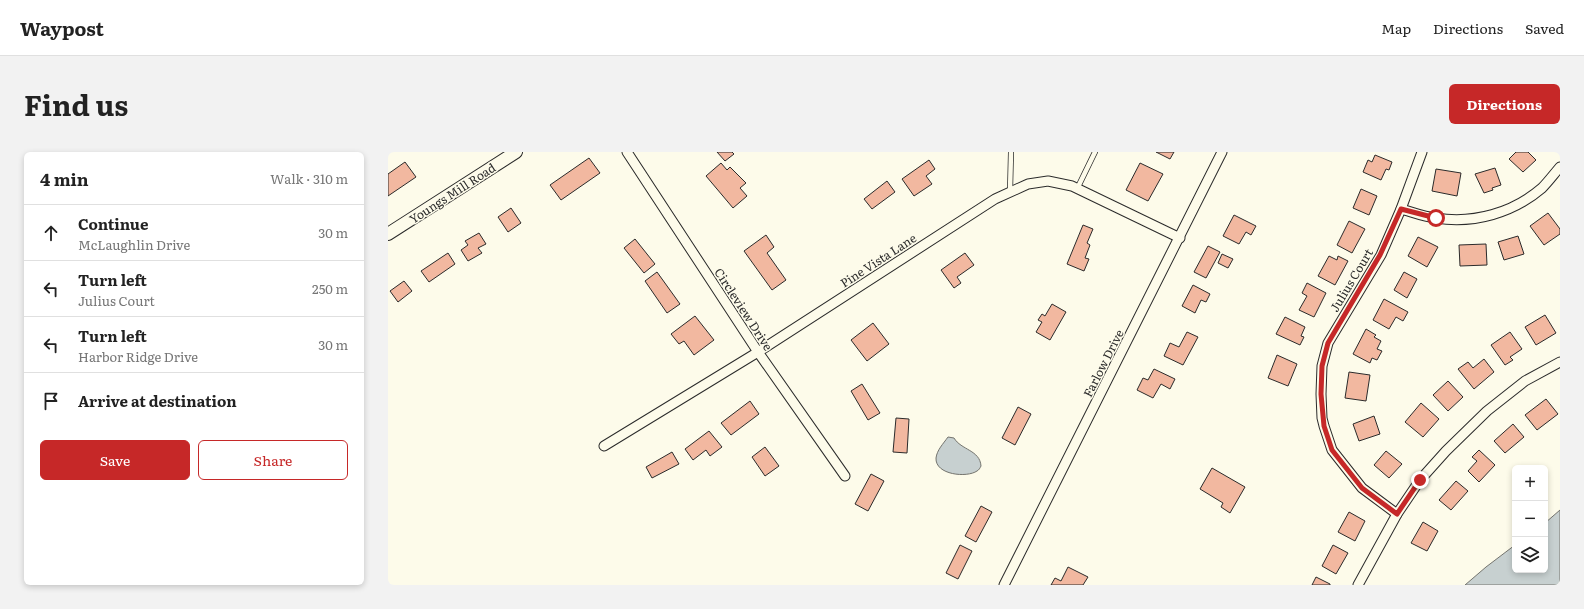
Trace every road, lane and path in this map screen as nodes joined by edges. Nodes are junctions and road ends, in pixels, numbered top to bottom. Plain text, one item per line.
1 (516, 152) edge
2 (627, 152) edge
3 (1011, 152) edge
4 (1095, 152) edge
5 (1222, 152) edge
6 (1422, 152) edge
7 (1560, 167) edge
8 (1077, 188) junction
9 (1010, 192) junction
10 (1401, 209) junction
11 (388, 234) edge
12 (1180, 238) junction
13 (758, 352) junction
14 (1560, 362) edge
15 (604, 446) dead end
16 (844, 476) dead end
17 (1397, 514) junction
18 (1004, 585) edge
19 (1358, 585) edge

1 - 11 street, Youngs Mill Road
2 - 13 street, Circleview Drive
3 - 9 lane
4 - 8 lane
5 - 12 street, Farlow Drive
6 - 10 street, Julius Court
7 - 10 street
8 - 9 street, Pine Vista Lane
8 - 12 street, Pine Vista Lane
9 - 13 street, Pine Vista Lane
10 - 17 street, Julius Court
12 - 18 street, Farlow Drive
13 - 15 street, Pine Vista Lane
13 - 16 street, Circleview Drive
14 - 17 street
17 - 19 street

